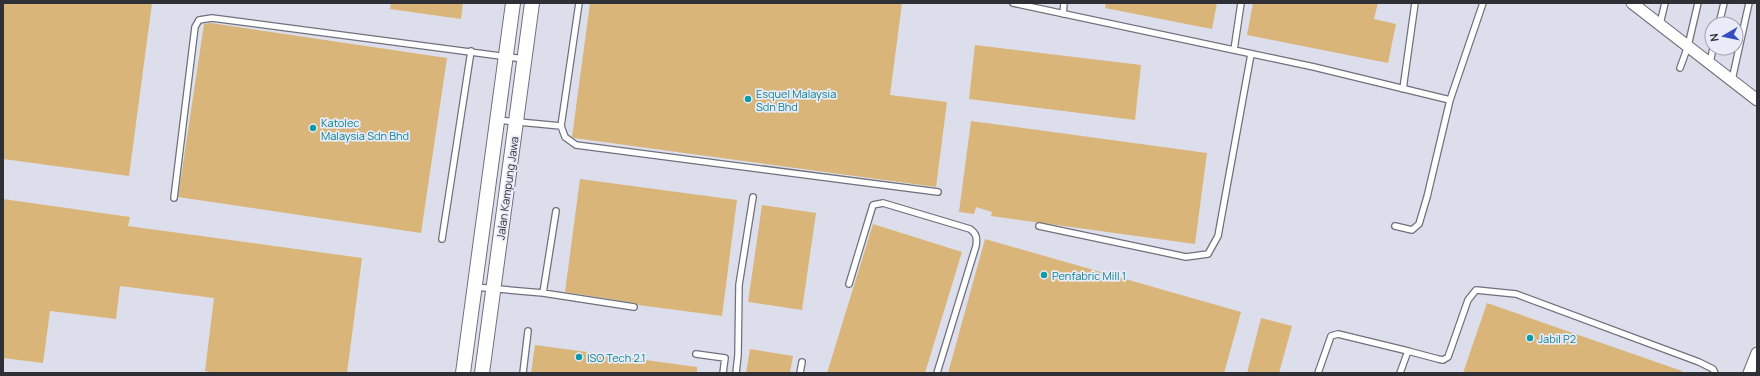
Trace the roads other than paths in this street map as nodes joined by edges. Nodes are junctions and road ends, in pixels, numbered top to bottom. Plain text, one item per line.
1 (513, 3) edge
2 (532, 3) edge
3 (579, 3) edge
4 (1013, 3) edge
5 (1064, 3) edge
6 (1242, 3) edge
7 (1414, 3) edge
8 (1482, 3) edge
9 (1634, 3) edge
10 (1665, 3) edge
11 (1698, 3) edge
12 (1724, 3) edge
13 (1749, 3) edge
14 (1063, 14) junction
15 (1721, 16) edge
16 (1660, 24) junction
17 (1688, 46) junction
18 (1234, 50) junction
19 (471, 51) junction
20 (1251, 54) junction
21 (506, 56) junction
22 (1711, 56) edge
23 (524, 59) junction
24 (1710, 63) junction
25 (1680, 68) dead end
26 (1732, 80) junction
27 (1403, 89) junction
28 (1450, 100) junction
29 (1757, 100) edge
30 (497, 120) junction
31 (516, 122) junction
32 (561, 126) junction
33 (938, 192) dead end
34 (753, 197) dead end
35 (174, 198) dead end
36 (556, 211) dead end
37 (1039, 226) dead end
38 (1395, 226) dead end
39 (442, 238) dead end
40 (849, 284) dead end
41 (475, 287) junction
42 (493, 288) junction
43 (543, 293) junction
44 (634, 307) dead end
45 (528, 331) dead end
46 (1408, 351) junction
47 (1757, 353) edge
48 (696, 354) dead end
49 (802, 362) dead end
50 (463, 373) edge
51 (482, 373) edge
52 (522, 373) edge
53 (723, 373) edge
54 (736, 373) edge
55 (800, 373) edge
56 (937, 373) edge
57 (1318, 373) edge
58 (1400, 373) edge
59 (1715, 373) edge
60 (1749, 373) edge

1 - 21 street, Jalan Kampung Jawa
2 - 23 street, Jalan Kampung Jawa
3 - 32 lane
4 - 14 lane
5 - 14 lane
6 - 18 lane
7 - 27 lane
8 - 28 lane
9 - 16 street
10 - 16 lane
11 - 17 lane
12 - 15 lane
13 - 26 lane
14 - 18 lane
16 - 17 street
17 - 24 street
17 - 25 lane
18 - 20 lane
19 - 21 lane
19 - 35 lane
19 - 39 lane
20 - 27 lane
20 - 37 lane
21 - 23 lane
21 - 30 street, Jalan Kampung Jawa
22 - 24 lane
23 - 31 street, Jalan Kampung Jawa
24 - 26 street
26 - 29 street
27 - 28 lane
28 - 38 lane
30 - 31 lane
30 - 41 street, Jalan Kampung Jawa
31 - 32 lane
31 - 42 street, Jalan Kampung Jawa
32 - 33 lane
34 - 54 lane
36 - 43 lane
40 - 56 lane
41 - 42 lane
41 - 50 street, Jalan Kampung Jawa
42 - 43 lane
42 - 51 street, Jalan Kampung Jawa
43 - 44 lane
45 - 52 lane
46 - 57 lane
46 - 58 lane
46 - 59 lane
47 - 60 street
48 - 53 lane
49 - 55 lane

